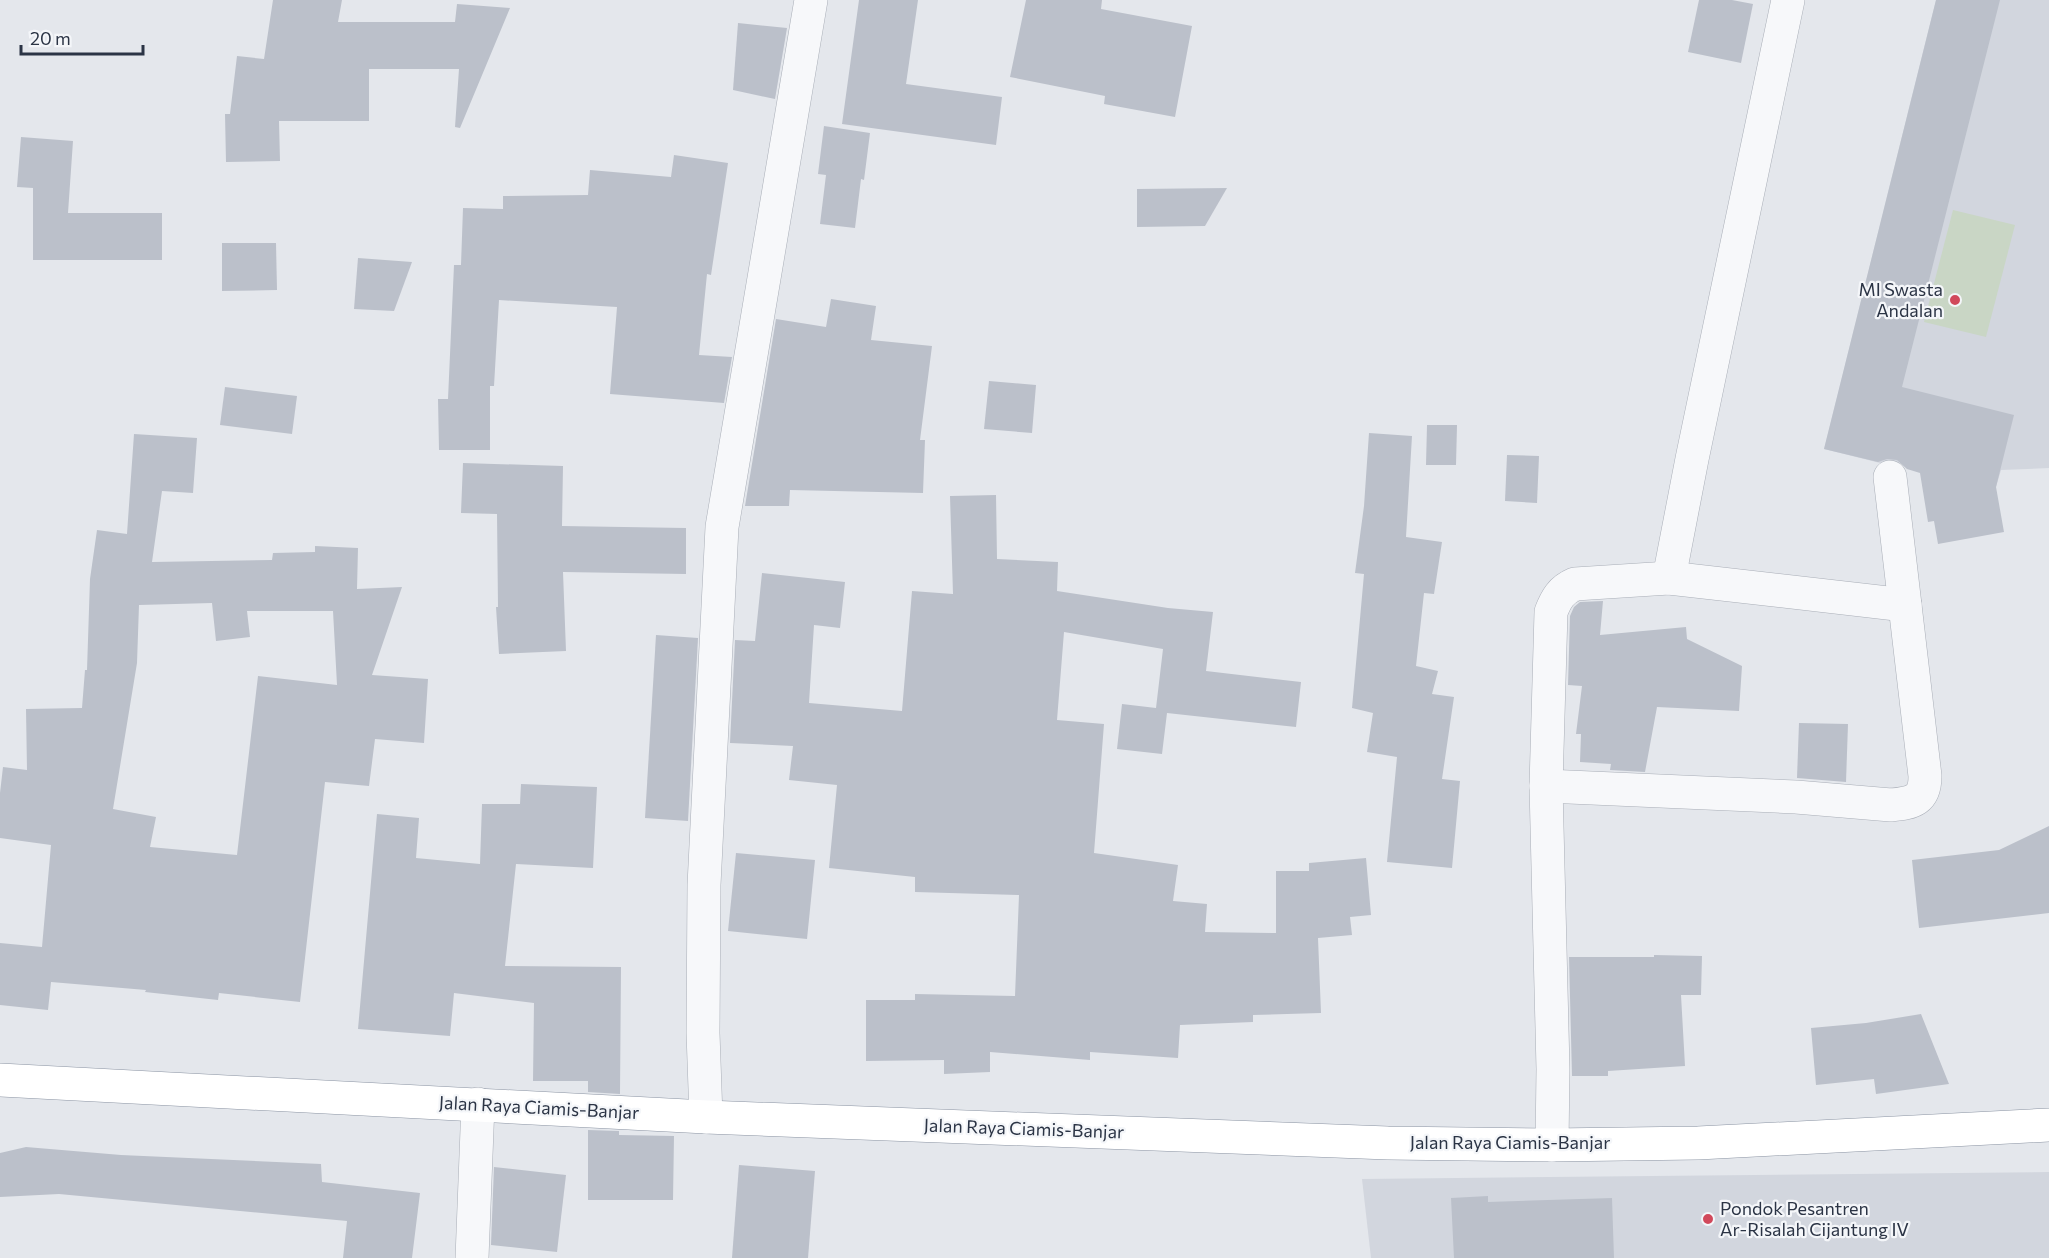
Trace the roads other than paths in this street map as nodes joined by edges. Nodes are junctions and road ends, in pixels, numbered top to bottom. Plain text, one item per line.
1 (811, 0) edge
2 (1788, 0) edge
3 (1890, 477) dead end
4 (1669, 578) junction
5 (1905, 605) junction
6 (1546, 786) junction
7 (0, 1080) edge
8 (478, 1104) junction
9 (706, 1117) junction
10 (2049, 1125) edge
11 (1552, 1145) junction
12 (472, 1258) edge

1 - 9 street
2 - 4 street
3 - 5 street
4 - 5 street
4 - 6 street
5 - 6 street
6 - 11 street
7 - 8 highway, Jalan Raya Ciamis-Banjar
8 - 9 highway, Jalan Raya Ciamis-Banjar
8 - 12 street
9 - 11 highway, Jalan Raya Ciamis-Banjar
10 - 11 highway, Jalan Raya Ciamis-Banjar

